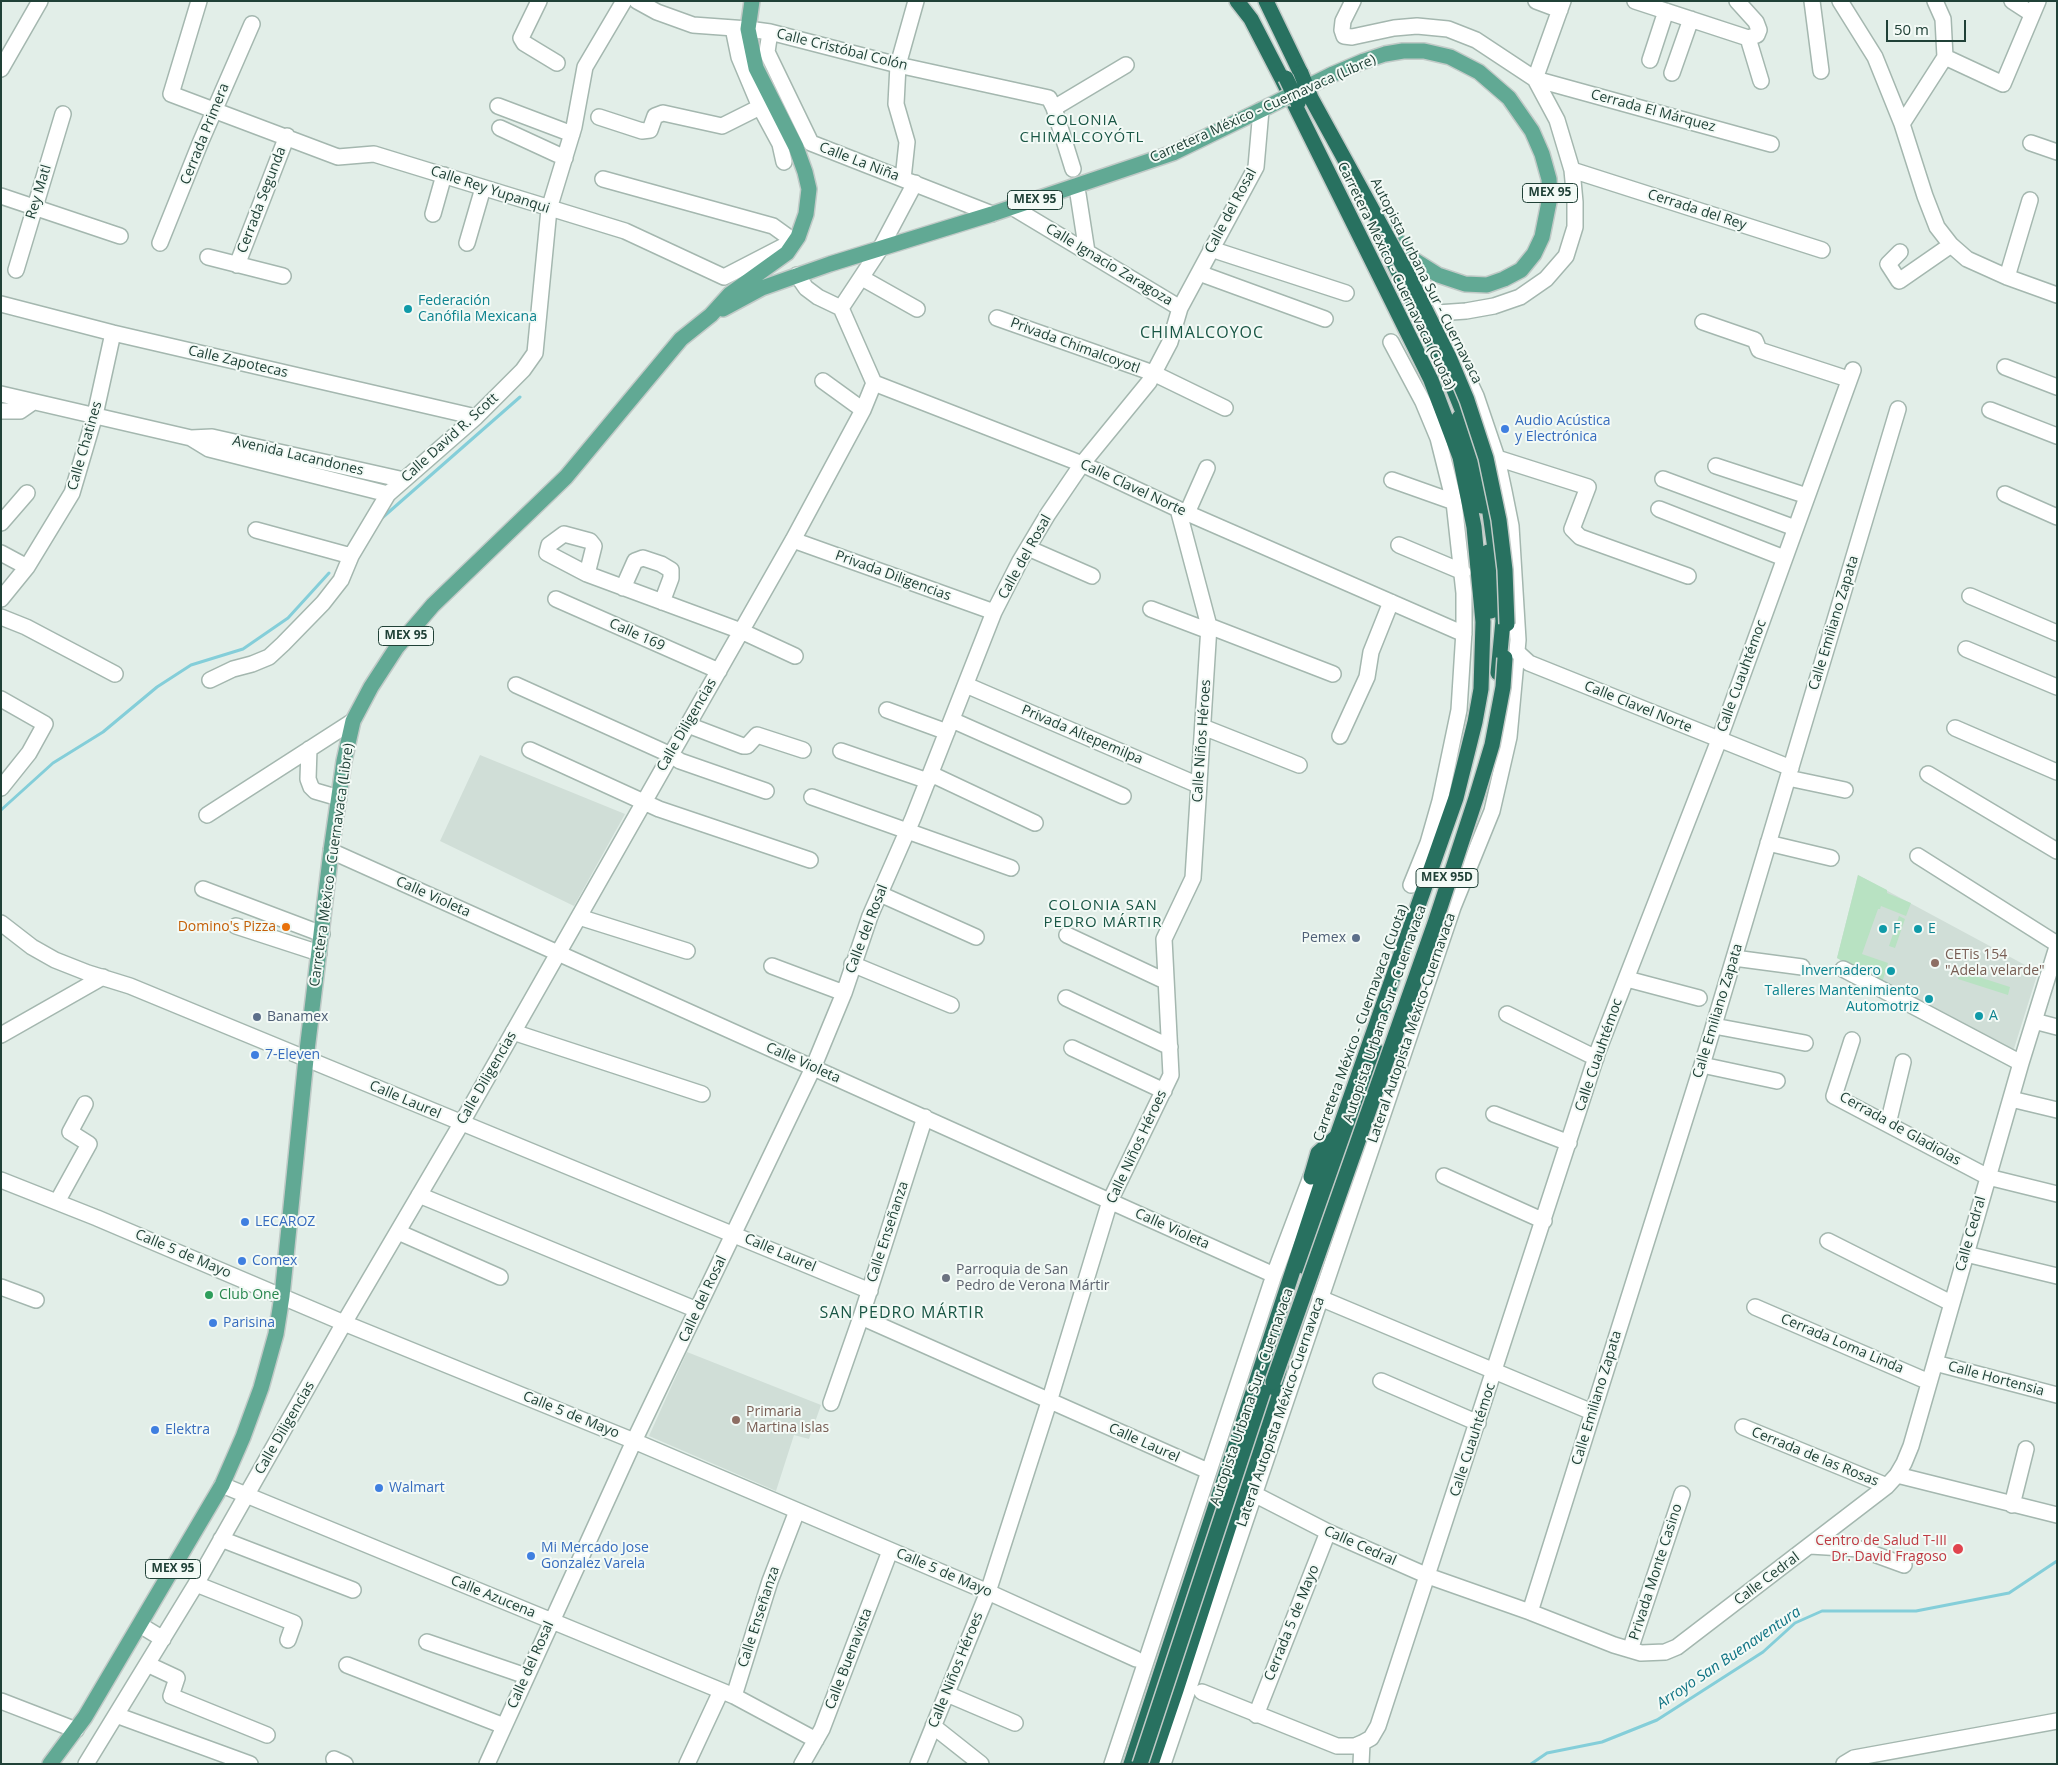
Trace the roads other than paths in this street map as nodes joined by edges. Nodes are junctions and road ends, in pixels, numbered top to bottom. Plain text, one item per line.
1 (40, 1) edge
2 (199, 1) edge
3 (540, 1) edge
4 (624, 1) edge
5 (636, 1) edge
6 (752, 1) edge
7 (916, 1) edge
8 (1237, 1) edge
9 (1242, 1) edge
10 (1247, 1) edge
11 (1267, 1) edge
12 (1353, 1) edge
13 (1536, 1) edge
14 (1635, 1) edge
15 (1737, 1) edge
16 (1812, 1) edge
17 (1840, 1) edge
18 (1935, 1) edge
19 (2012, 1) edge
20 (1562, 6) edge
21 (2035, 8) edge
22 (1666, 11) junction
23 (1251, 18) junction
24 (1691, 19) junction
25 (252, 24) dead end
26 (733, 28) junction
27 (748, 29) junction
28 (770, 32) junction
29 (1752, 36) junction
30 (1945, 57) junction
31 (1650, 60) dead end
32 (557, 62) dead end
33 (898, 65) junction
34 (1126, 65) dead end
35 (1, 69) edge
36 (1821, 71) dead end
37 (1672, 73) dead end
38 (1535, 79) junction
39 (1761, 81) dead end
40 (1051, 103) junction
41 (766, 104) junction
42 (498, 106) dead end
43 (1264, 108) junction
44 (215, 109) junction
45 (63, 114) dead end
46 (599, 117) dead end
47 (1902, 124) junction
48 (500, 128) dead end
49 (573, 130) junction
50 (287, 136) junction
51 (2031, 143) dead end
52 (1771, 144) dead end
53 (2057, 152) edge
54 (565, 158) junction
55 (784, 162) dead end
56 (1073, 169) dead end
57 (1572, 170) junction
58 (444, 175) junction
59 (1353, 178) junction
60 (603, 179) dead end
61 (909, 181) junction
62 (483, 188) junction
63 (1078, 194) dead end
64 (1, 196) edge
65 (2030, 200) dead end
66 (1012, 207) junction
67 (34, 208) junction
68 (549, 209) junction
69 (433, 214) dead end
70 (992, 214) junction
71 (120, 236) dead end
72 (794, 240) junction
73 (466, 242) dead end
74 (160, 244) dead end
75 (1951, 245) junction
76 (880, 249) junction
77 (1211, 249) junction
78 (1822, 250) dead end
79 (1087, 252) junction
80 (1900, 252) dead end
81 (208, 257) dead end
82 (1411, 258) junction
83 (237, 265) junction
84 (16, 270) dead end
85 (1198, 273) junction
86 (283, 276) dead end
87 (797, 276) junction
88 (2007, 277) junction
89 (862, 278) junction
90 (1346, 293) dead end
91 (2057, 295) edge
92 (1, 304) edge
93 (841, 308) junction
94 (1180, 308) junction
95 (917, 309) dead end
96 (1436, 314) junction
97 (710, 315) junction
98 (997, 318) dead end
99 (1325, 319) dead end
100 (1703, 322) dead end
101 (112, 333) junction
102 (1391, 342) dead end
103 (2005, 367) dead end
104 (1153, 374) junction
105 (823, 381) dead end
106 (874, 383) junction
107 (2057, 387) edge
108 (2, 394) edge
109 (33, 402) junction
110 (1225, 408) dead end
111 (1898, 408) dead end
112 (863, 410) junction
113 (1990, 410) dead end
114 (1, 411) edge
115 (95, 415) junction
116 (476, 417) junction
117 (2057, 436) edge
118 (1497, 458) junction
119 (297, 463) junction
120 (1082, 464) junction
121 (342, 466) junction
122 (1716, 466) dead end
123 (1206, 468) dead end
124 (1664, 479) dead end
125 (404, 480) junction
126 (1392, 480) dead end
127 (338, 481) junction
128 (27, 493) dead end
129 (388, 494) junction
130 (2005, 494) dead end
131 (1806, 496) junction
132 (1454, 502) junction
133 (1659, 509) dead end
134 (1182, 511) junction
135 (2057, 517) edge
136 (1, 523) edge
137 (1795, 528) junction
138 (256, 530) dead end
139 (793, 540) junction
140 (1399, 545) dead end
141 (1028, 548) junction
142 (1, 553) edge
143 (351, 556) junction
144 (1784, 558) junction
145 (27, 567) junction
146 (1463, 572) junction
147 (587, 574) dead end
148 (1092, 576) dead end
149 (1688, 576) dead end
150 (623, 588) junction
151 (1970, 596) dead end
152 (1, 599) edge
153 (556, 600) dead end
154 (662, 602) junction
155 (1391, 602) junction
156 (1151, 609) dead end
157 (994, 612) junction
158 (1, 617) edge
159 (1209, 628) junction
160 (741, 631) junction
161 (2057, 633) edge
162 (1464, 634) junction
163 (1966, 649) dead end
164 (1517, 652) junction
165 (795, 656) dead end
166 (719, 670) junction
167 (115, 674) dead end
168 (1333, 674) dead end
169 (210, 680) dead end
170 (516, 685) dead end
171 (966, 685) junction
172 (2057, 687) edge
173 (1, 699) edge
174 (887, 710) dead end
175 (352, 721) junction
176 (688, 725) junction
177 (950, 726) junction
178 (1202, 727) junction
179 (1955, 728) dead end
180 (1340, 736) dead end
181 (1719, 740) junction
182 (309, 749) junction
183 (530, 750) dead end
184 (803, 750) dead end
185 (841, 751) dead end
186 (671, 755) junction
187 (1299, 765) dead end
188 (2057, 772) edge
189 (1790, 773) junction
190 (1928, 774) dead end
191 (929, 778) junction
192 (1198, 785) junction
193 (1, 788) edge
194 (1845, 790) dead end
195 (766, 791) dead end
196 (1123, 796) dead end
197 (812, 797) dead end
198 (339, 798) junction
199 (644, 802) junction
200 (207, 815) dead end
201 (1035, 823) dead end
202 (908, 831) junction
203 (1768, 843) junction
204 (331, 851) junction
205 (2057, 851) edge
206 (1918, 856) dead end
207 (1831, 858) dead end
208 (810, 860) dead end
209 (1011, 868) dead end
210 (1411, 884) dead end
211 (203, 889) dead end
212 (880, 894) junction
213 (1446, 904) junction
214 (579, 917) junction
215 (1, 923) edge
216 (236, 926) dead end
217 (322, 934) junction
218 (1067, 935) dead end
219 (976, 937) dead end
220 (2057, 946) edge
221 (687, 950) dead end
222 (558, 952) junction
223 (320, 953) junction
224 (1734, 958) junction
225 (852, 964) junction
226 (772, 966) dead end
227 (1802, 967) dead end
228 (1843, 969) dead end
229 (103, 978) junction
230 (1626, 978) junction
231 (1165, 981) junction
232 (844, 993) junction
233 (1066, 998) dead end
234 (1699, 998) dead end
235 (951, 1005) dead end
236 (1507, 1014) dead end
237 (2034, 1022) junction
238 (1714, 1026) junction
239 (2057, 1027) edge
240 (513, 1032) junction
241 (1, 1035) edge
242 (1852, 1040) dead end
243 (1805, 1043) dead end
244 (1170, 1047) junction
245 (1072, 1048) dead end
246 (1596, 1058) junction
247 (306, 1060) junction
248 (1903, 1062) dead end
249 (2021, 1063) junction
250 (1702, 1065) junction
251 (813, 1068) junction
252 (1777, 1081) dead end
253 (1164, 1091) junction
254 (702, 1094) dead end
255 (2011, 1099) junction
256 (85, 1104) dead end
257 (2057, 1110) edge
258 (1494, 1114) dead end
259 (925, 1117) junction
260 (461, 1124) junction
261 (1888, 1124) junction
262 (1337, 1136) junction
263 (1568, 1143) junction
264 (1444, 1176) dead end
265 (1310, 1177) joint
266 (1988, 1177) junction
267 (1, 1180) edge
268 (2057, 1194) edge
269 (419, 1195) junction
270 (1110, 1201) junction
271 (57, 1202) junction
272 (1544, 1220) junction
273 (398, 1232) junction
274 (734, 1233) junction
275 (1828, 1241) dead end
276 (1966, 1254) junction
277 (1274, 1274) junction
278 (2057, 1276) edge
279 (500, 1277) dead end
280 (1, 1287) edge
281 (870, 1290) junction
282 (282, 1296) junction
283 (1320, 1298) junction
284 (36, 1300) dead end
285 (1951, 1303) junction
286 (1755, 1307) dead end
287 (697, 1310) junction
288 (861, 1317) junction
289 (344, 1324) junction
290 (1935, 1363) junction
291 (1495, 1371) junction
292 (1381, 1381) dead end
293 (1929, 1382) junction
294 (2057, 1395) edge
295 (1050, 1402) junction
296 (830, 1403) dead end
297 (1592, 1412) junction
298 (1478, 1422) junction
299 (1743, 1428) dead end
300 (634, 1441) junction
301 (2026, 1449) dead end
302 (1208, 1471) junction
303 (1897, 1475) junction
304 (222, 1485) junction
305 (1887, 1486) junction
306 (1254, 1494) junction
307 (1682, 1494) dead end
308 (245, 1496) junction
309 (2012, 1505) junction
310 (797, 1511) junction
311 (2057, 1515) edge
312 (1328, 1532) junction
313 (221, 1539) junction
314 (1810, 1546) junction
315 (890, 1551) junction
316 (1904, 1565) dead end
317 (1428, 1576) junction
318 (196, 1584) junction
319 (353, 1590) dead end
320 (988, 1592) junction
321 (1530, 1612) junction
322 (551, 1621) junction
323 (140, 1625) junction
324 (162, 1639) junction
325 (288, 1640) dead end
326 (427, 1642) dead end
327 (1630, 1650) junction
328 (1136, 1659) dead end
329 (147, 1664) junction
330 (347, 1665) dead end
331 (526, 1676) junction
332 (1202, 1692) dead end
333 (727, 1693) junction
334 (947, 1694) junction
335 (1, 1700) edge
336 (1256, 1714) junction
337 (116, 1715) junction
338 (2057, 1721) edge
339 (1015, 1724) dead end
340 (504, 1726) junction
341 (934, 1726) junction
342 (76, 1730) junction
343 (267, 1735) dead end
344 (816, 1740) junction
345 (1362, 1743) junction
346 (50, 1764) edge
347 (86, 1764) edge
348 (250, 1764) edge
349 (487, 1764) edge
350 (686, 1764) edge
351 (802, 1764) edge
352 (918, 1764) edge
353 (980, 1764) edge
354 (1112, 1764) edge
355 (1131, 1764) edge
356 (1140, 1764) edge
357 (1146, 1764) edge
358 (1150, 1764) edge
359 (1163, 1764) edge
360 (1361, 1764) edge
361 (1844, 1764) edge

1 - 35 street
2 - 44 street, Calle Rey Yupanqui
3 - 32 street
4 - 49 street, Calle David R. Scott
5 - 26 street, Calle Cristóbal Colón
6 - 27 main road, Carretera México - Cuernavaca (Libre) / MEX 95
7 - 33 street
8 - 23 highway, MEX 95D
9 - 23 main road
10 - 356 highway, Autopista Urbana Sur - Cuernavaca, bridge
11 - 59 highway, Carretera México - Cuernavaca (Cuota) / MEX 95D
11 - 357 highway, Autopista Urbana Sur - Cuernavaca, bridge
12 - 38 street
13 - 20 street
14 - 22 street
15 - 29 street
16 - 36 street
17 - 47 street
18 - 30 street
19 - 21 street
20 - 38 street
21 - 30 street
22 - 24 street
22 - 31 street
23 - 262 highway, Carretera México - Cuernavaca (Cuota) / MEX 95D
24 - 29 street
24 - 37 street
25 - 44 street, Cerrada Primera
26 - 27 street, Calle Cristóbal Colón
26 - 41 street
27 - 28 street, Calle Cristóbal Colón
27 - 41 main road, Carretera México - Cuernavaca (Libre) / MEX 95
28 - 33 street, Calle Cristóbal Colón
28 - 61 street, Calle La Niña
29 - 39 street
30 - 47 street
33 - 40 street, Calle Cristóbal Colón
33 - 61 street
34 - 40 street
38 - 52 street, Cerrada El Márquez
38 - 57 street
40 - 56 street
41 - 46 street
41 - 55 street
41 - 72 main road, Carretera México - Cuernavaca (Libre) / MEX 95
42 - 49 street
43 - 66 main road, Carretera México - Cuernavaca (Libre) / MEX 95
43 - 77 street, Calle del Rosal
43 - 82 main road, Carretera México - Cuernavaca (Libre) / MEX 95, bridge
44 - 50 street, Calle Rey Yupanqui
44 - 74 street, Cerrada Primera
45 - 67 street, Rey Matl
47 - 75 street
48 - 54 street
49 - 54 street, Calle David R. Scott
50 - 58 street, Calle Rey Yupanqui
50 - 83 street, Cerrada Segunda
51 - 53 street
54 - 68 street, Calle David R. Scott
57 - 78 street, Cerrada del Rey
57 - 96 street
58 - 62 street, Calle Rey Yupanqui
58 - 69 street
59 - 82 main road, Carretera México - Cuernavaca (Libre) / MEX 95
59 - 213 highway, Carretera México - Cuernavaca (Cuota) / MEX 95D
60 - 72 street
61 - 70 street, Calle La Niña
61 - 76 street
62 - 68 street, Calle Rey Yupanqui
62 - 73 street
63 - 79 street
64 - 67 street
65 - 88 street
66 - 70 main road, Carretera México - Cuernavaca (Libre) / MEX 95
66 - 79 street, Calle Ignacio Zaragoza
67 - 71 street
67 - 84 street, Rey Matl
68 - 72 street, Calle Rey Yupanqui
68 - 116 street, Calle David R. Scott
70 - 76 main road, Carretera México - Cuernavaca (Libre) / MEX 95
72 - 87 main road
72 - 97 main road, Carretera México - Cuernavaca (Libre) / MEX 95
75 - 80 street
75 - 88 street
76 - 87 main road, Carretera México - Cuernavaca (Libre) / MEX 95
76 - 89 street
77 - 85 street, Calle del Rosal
77 - 90 street
79 - 94 street, Calle Ignacio Zaragoza
81 - 83 street, Cerrada Segunda
82 - 96 street, Lateral Autopista México-Cuernavaca
83 - 86 street, Cerrada Segunda
85 - 94 street, Calle del Rosal
85 - 99 street
87 - 93 street
87 - 97 main road, Carretera México - Cuernavaca (Libre) / MEX 95
88 - 91 street
89 - 93 street
89 - 95 street
92 - 101 street, Calle Zapotecas
93 - 106 street
94 - 104 street, Calle del Rosal
96 - 118 street, Lateral Autopista México-Cuernavaca
97 - 175 main road, Carretera México - Cuernavaca (Libre) / MEX 95
98 - 104 street, Privada Chimalcoyotl
100 - 131 street, Calle Cuauhtémoc
101 - 115 street, Calle Chatines
101 - 116 street, Calle Zapotecas
102 - 132 street
103 - 107 street
104 - 110 street, Privada Chimalcoyotl
104 - 120 street, Calle del Rosal
105 - 112 street
106 - 112 street, Calle Diligencias
106 - 120 street, Calle Clavel Norte
108 - 109 street, Avenida Lacandones
109 - 114 street
109 - 115 street, Avenida Lacandones
111 - 189 street, Calle Emiliano Zapata
112 - 139 street, Calle Diligencias
113 - 117 street
115 - 119 street, Avenida Lacandones
115 - 145 street, Calle Chatines
116 - 125 street, Calle David R. Scott
118 - 149 street
118 - 164 street, Lateral Autopista México-Cuernavaca
119 - 121 street, Avenida Lacandones
119 - 127 street, Avenida Lacandones
120 - 134 street, Calle Clavel Norte
120 - 141 street, Calle del Rosal
121 - 125 street, Avenida Lacandones
121 - 127 street
122 - 131 street
123 - 134 street
124 - 137 street
125 - 129 street, Calle David R. Scott
126 - 132 street
127 - 129 street, Avenida Lacandones
128 - 136 street
129 - 143 street, Calle David R. Scott
130 - 135 street
131 - 137 street, Calle Cuauhtémoc
132 - 146 street
133 - 144 street
134 - 155 street, Calle Clavel Norte
134 - 159 street, Calle Niños Héroes
137 - 144 street, Calle Cuauhtémoc
138 - 143 street
139 - 157 street, Privada Diligencias
139 - 160 street, Calle Diligencias
140 - 146 street
141 - 148 street
141 - 157 street, Calle del Rosal
142 - 145 street
143 - 169 street, Calle David R. Scott
144 - 181 street, Calle Cuauhtémoc
145 - 152 street, Calle Chatines
146 - 162 street
147 - 150 street
150 - 154 street
150 - 154 street
151 - 161 street
153 - 166 street, Calle 169
154 - 160 street
155 - 162 street, Calle Clavel Norte
155 - 180 street
156 - 159 street
157 - 171 street, Calle del Rosal
158 - 167 street
159 - 168 street
159 - 178 street, Calle Niños Héroes
160 - 165 street
160 - 166 street, Calle Diligencias
162 - 210 street
163 - 172 street
164 - 181 street, Calle Clavel Norte
164 - 213 street, Lateral Autopista México-Cuernavaca
166 - 176 street, Calle Diligencias
170 - 186 street
171 - 177 street, Calle del Rosal
171 - 192 street, Privada Altepemilpa
173 - 193 street
174 - 177 street
175 - 182 street
175 - 198 main road, Carretera México - Cuernavaca (Libre) / MEX 95
176 - 184 street
176 - 186 street, Calle Diligencias
177 - 191 street, Calle del Rosal
177 - 196 street
178 - 187 street
178 - 192 street, Calle Niños Héroes
179 - 188 street
181 - 189 street, Calle Clavel Norte
181 - 230 street, Calle Cuauhtémoc
182 - 198 street
182 - 200 street
183 - 199 street
185 - 191 street
186 - 195 street
186 - 199 street, Calle Diligencias
189 - 194 street, Calle Clavel Norte
189 - 203 street, Calle Emiliano Zapata
190 - 205 street
191 - 201 street
191 - 202 street, Calle del Rosal
192 - 231 street, Calle Niños Héroes
197 - 202 street
198 - 204 main road, Carretera México - Cuernavaca (Libre) / MEX 95
199 - 208 street
199 - 214 street, Calle Diligencias
202 - 209 street
202 - 212 street, Calle del Rosal
203 - 207 street
203 - 224 street, Calle Emiliano Zapata
204 - 217 main road, Carretera México - Cuernavaca (Libre) / MEX 95
204 - 222 street, Calle Violeta
206 - 220 street
211 - 217 street
212 - 219 street
212 - 225 street, Calle del Rosal
213 - 283 street, Lateral Autopista México-Cuernavaca
213 - 358 highway, Carretera México - Cuernavaca (Cuota) / MEX 95D
214 - 221 street
214 - 222 street, Calle Diligencias
215 - 229 street, Calle Laurel
216 - 223 street
217 - 223 main road, Carretera México - Cuernavaca (Libre) / MEX 95
218 - 231 street
220 - 237 street, Calle Cedral
222 - 240 street, Calle Diligencias
222 - 251 street, Calle Violeta
223 - 247 main road, Carretera México - Cuernavaca (Libre) / MEX 95
224 - 227 street
224 - 238 street, Calle Emiliano Zapata
225 - 232 street, Calle del Rosal
225 - 235 street
226 - 232 street
228 - 249 street
229 - 241 street
229 - 247 street, Calle Laurel
230 - 234 street
230 - 246 street, Calle Cuauhtémoc
231 - 244 street, Calle Niños Héroes
232 - 251 street, Calle del Rosal
233 - 244 street
236 - 246 street
237 - 239 street
237 - 249 street, Calle Cedral
238 - 243 street
238 - 250 street, Calle Emiliano Zapata
240 - 254 street
240 - 260 street, Calle Diligencias
242 - 261 street, Cerrada de Gladiolas
244 - 253 street, Calle Niños Héroes
245 - 253 street
246 - 263 street, Calle Cuauhtémoc
247 - 260 street, Calle Laurel
247 - 282 main road, Carretera México - Cuernavaca (Libre) / MEX 95
248 - 261 street
249 - 255 street, Calle Cedral
250 - 252 street
250 - 297 street, Calle Emiliano Zapata
251 - 259 street, Calle Violeta
251 - 274 street, Calle del Rosal
253 - 270 street, Calle Niños Héroes
255 - 257 street
255 - 266 street, Calle Cedral
256 - 271 street
258 - 263 street
259 - 270 street, Calle Violeta
259 - 281 street, Calle Enseñanza
260 - 269 street, Calle Diligencias
260 - 274 street, Calle Laurel
261 - 266 street, Cerrada de Gladiolas
262 - 265 highway
262 - 355 highway, Carretera México - Cuernavaca (Cuota) / MEX 95D
263 - 272 street, Calle Cuauhtémoc
264 - 272 street
265 - 277 street
266 - 268 street, Cerrada de Gladiolas
266 - 276 street, Calle Cedral
267 - 271 street, Calle 5 de Mayo
269 - 273 street, Calle Diligencias
269 - 287 street
270 - 277 street, Calle Violeta
270 - 295 street, Calle Niños Héroes
271 - 282 street, Calle 5 de Mayo
272 - 291 street, Calle Cuauhtémoc
273 - 279 street
273 - 289 street, Calle Diligencias
274 - 281 street, Calle Laurel
274 - 287 street, Calle del Rosal
275 - 285 street
276 - 278 street
276 - 285 street, Calle Cedral
277 - 302 street
280 - 284 street
281 - 288 street, Calle Enseñanza
282 - 289 street, Calle 5 de Mayo
282 - 304 main road, Carretera México - Cuernavaca (Libre) / MEX 95
283 - 291 street
283 - 306 street, Lateral Autopista México-Cuernavaca
285 - 290 street, Calle Cedral
286 - 293 street, Cerrada Loma Linda
287 - 300 street, Calle del Rosal
288 - 295 street, Calle Laurel
288 - 296 street, Calle Enseñanza
289 - 300 street, Calle 5 de Mayo
289 - 308 street, Calle Diligencias
290 - 293 street, Calle Cedral
290 - 294 street, Calle Hortensia
291 - 297 street
291 - 298 street, Calle Cuauhtémoc
292 - 298 street
293 - 303 street, Calle Cedral
295 - 302 street, Calle Laurel
295 - 320 street, Calle Niños Héroes
297 - 321 street, Calle Emiliano Zapata
298 - 317 street, Calle Cuauhtémoc
299 - 305 street, Cerrada de las Rosas
300 - 310 street, Calle 5 de Mayo
300 - 322 street, Calle del Rosal
301 - 309 street
302 - 354 street
303 - 305 street, Calle Cedral
303 - 309 street
304 - 308 street, Calle Azucena
304 - 323 main road, Carretera México - Cuernavaca (Libre) / MEX 95
305 - 314 street, Calle Cedral
306 - 312 street, Calle Cedral
306 - 359 street, Lateral Autopista México-Cuernavaca
307 - 327 street, Privada Monte Casino
308 - 313 street, Calle Diligencias
308 - 322 street, Calle Azucena
309 - 311 street
310 - 315 street, Calle 5 de Mayo
310 - 333 street, Calle Enseñanza
312 - 317 street, Calle Cedral
312 - 336 street, Cerrada 5 de Mayo
313 - 318 street, Calle Diligencias
313 - 319 street
314 - 316 street
314 - 327 street, Calle Cedral
315 - 320 street, Calle 5 de Mayo
315 - 344 street, Calle Buenavista
317 - 321 street, Calle Cedral
317 - 345 street, Calle Cuauhtémoc
318 - 324 street, Calle Diligencias
318 - 325 street
320 - 328 street, Calle 5 de Mayo
320 - 334 street, Calle Niños Héroes
321 - 327 street, Calle Cedral
322 - 331 street, Calle del Rosal
322 - 333 street, Calle Azucena
323 - 324 street
323 - 342 main road, Carretera México - Cuernavaca (Libre) / MEX 95
324 - 329 street, Calle Diligencias
326 - 331 street
329 - 337 street, Calle Diligencias
329 - 343 street
330 - 340 street
331 - 340 street, Calle del Rosal
332 - 336 street
333 - 344 street, Calle Azucena
333 - 350 street, Calle Enseñanza
334 - 339 street
334 - 341 street, Calle Niños Héroes
335 - 342 street
336 - 345 street
337 - 347 street, Calle Diligencias
337 - 348 street
338 - 361 street
340 - 349 street, Calle del Rosal
341 - 352 street, Calle Niños Héroes
341 - 353 street
342 - 346 main road, Carretera México - Cuernavaca (Libre) / MEX 95
344 - 351 street, Calle Buenavista
345 - 360 street

